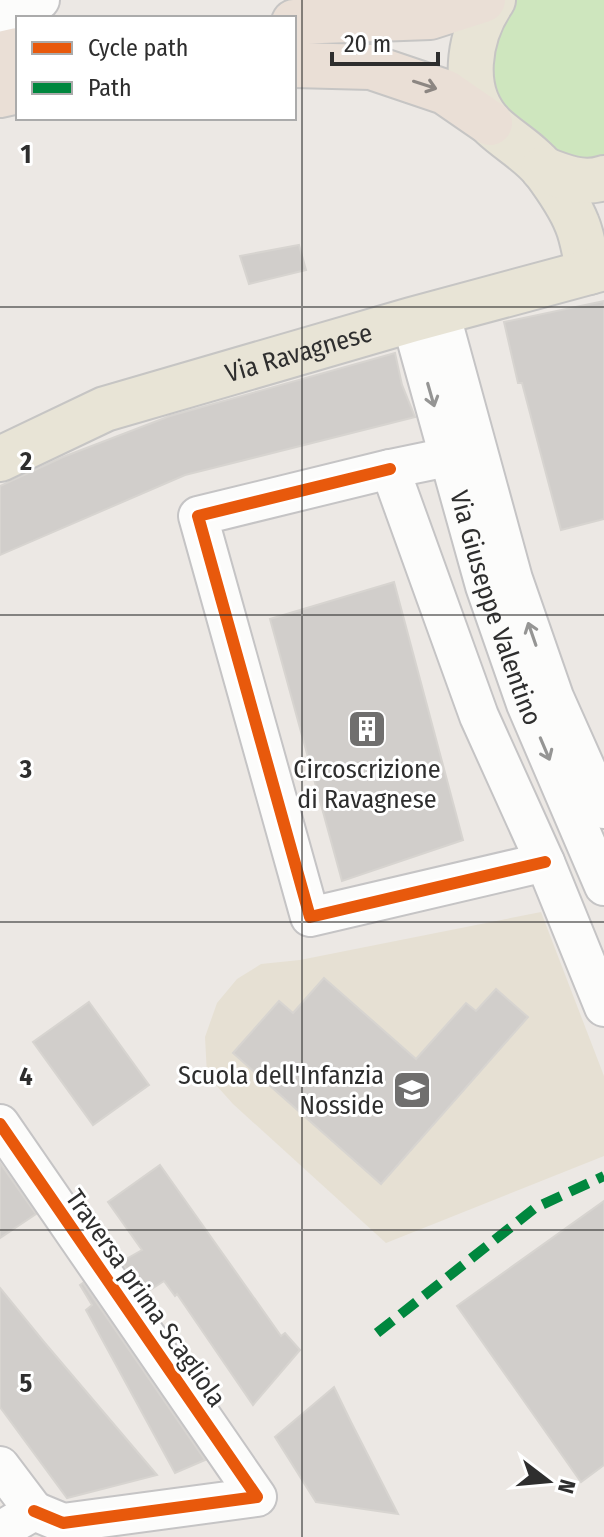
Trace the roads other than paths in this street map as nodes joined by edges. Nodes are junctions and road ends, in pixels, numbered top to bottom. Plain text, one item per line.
1 (40, 0) edge
2 (483, 0) edge
3 (493, 0) edge
4 (0, 17) edge
5 (296, 22) edge
6 (296, 65) edge
7 (490, 123) junction
8 (543, 169) junction
9 (604, 178) edge
10 (597, 270) edge
11 (425, 316) junction
12 (463, 454) junction
13 (0, 459) edge
14 (390, 469) junction
15 (604, 809) edge
16 (545, 862) junction
17 (604, 886) edge
18 (604, 1007) edge
19 (0, 1124) edge
20 (0, 1466) edge
21 (34, 1511) junction
22 (0, 1531) edge

1 - 4 street
2 - 5 highway
3 - 7 main road
6 -> 7 highway
7 - 8 main road
8 - 9 main road
8 - 10 main road
10 - 11 main road, Via Ravagnese
11 - 12 street, Via Giuseppe Valentino
11 - 13 main road, Via Ravagnese
12 - 14 street
15 -> 12 street, Via Giuseppe Valentino
12 -> 17 street, Via Giuseppe Valentino
14 - 16 street
14 - 16 street
16 - 18 street
19 - 21 street, Traversa prima Scagliola
20 - 21 street
21 - 22 street

